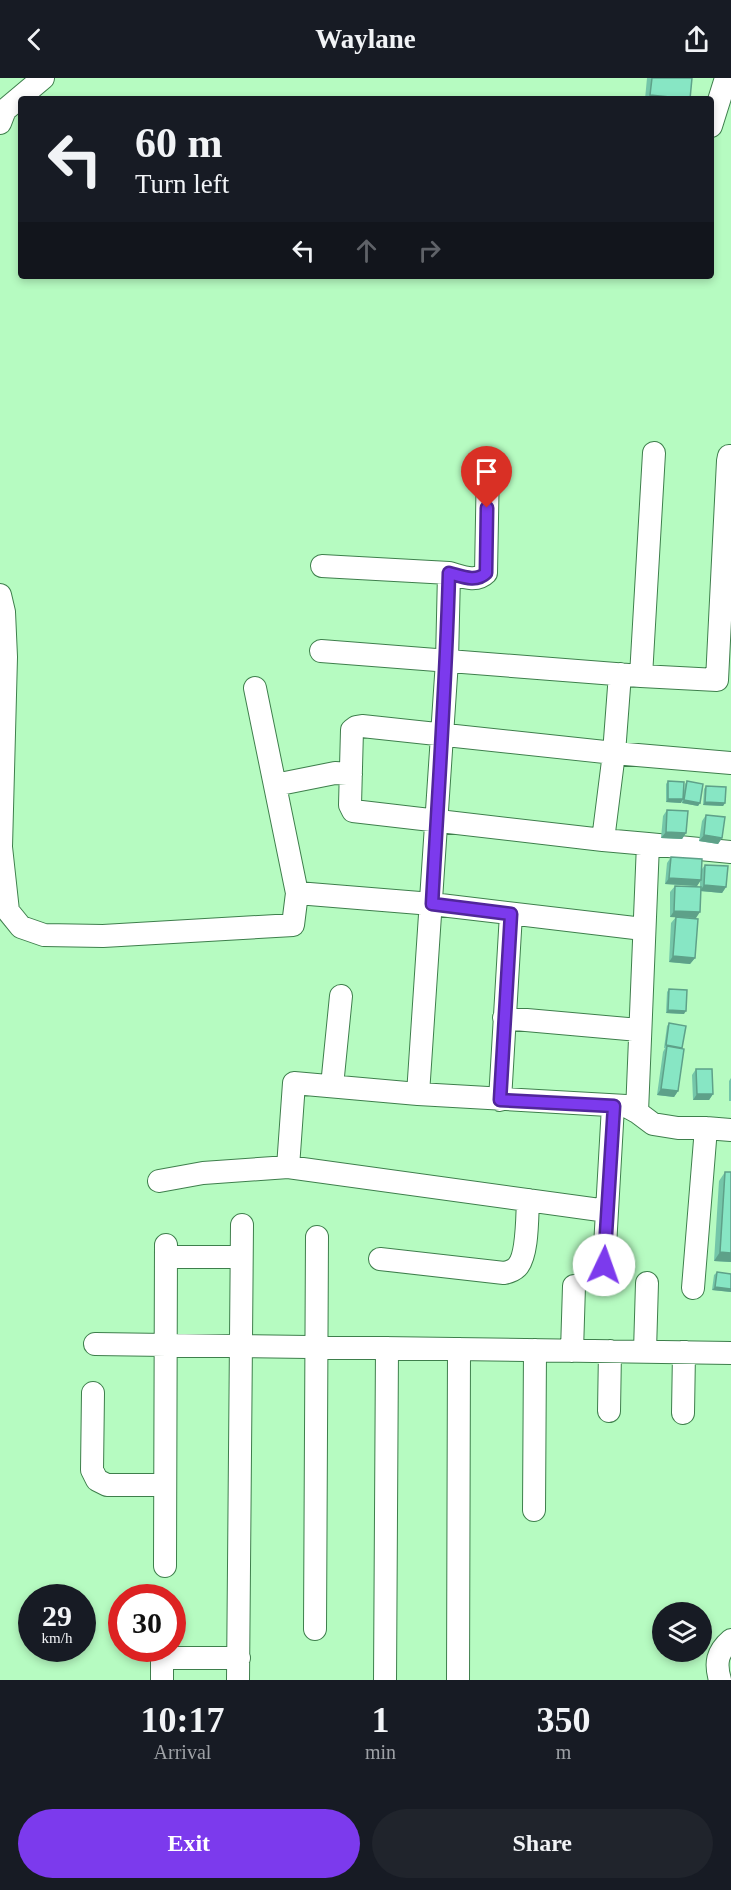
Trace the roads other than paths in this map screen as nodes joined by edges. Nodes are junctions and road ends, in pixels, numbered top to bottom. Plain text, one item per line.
1 (43, 78) edge
2 (726, 78) edge
3 (22, 96) edge
4 (18, 100) edge
5 (719, 114) edge
6 (0, 123) edge
7 (654, 453) dead end
8 (731, 456) edge
9 (488, 464) dead end
10 (322, 566) dead end
11 (449, 573) junction
12 (0, 595) edge
13 (321, 651) dead end
14 (447, 661) junction
15 (630, 675) junction
16 (724, 680) edge
17 (255, 688) dead end
18 (441, 735) junction
19 (614, 753) junction
20 (731, 763) edge
21 (351, 774) junction
22 (275, 785) junction
23 (436, 820) junction
24 (603, 840) junction
25 (648, 844) junction
26 (731, 852) edge
27 (297, 894) junction
28 (432, 904) junction
29 (511, 914) junction
30 (643, 929) junction
31 (341, 996) dead end
32 (504, 1018) junction
33 (639, 1030) junction
34 (332, 1086) junction
35 (418, 1094) junction
36 (500, 1100) junction
37 (614, 1106) junction
38 (637, 1112) junction
39 (706, 1128) junction
40 (731, 1130) edge
41 (288, 1167) junction
42 (159, 1181) dead end
43 (528, 1200) junction
44 (607, 1211) junction
45 (242, 1225) dead end
46 (317, 1237) dead end
47 (241, 1257) junction
48 (380, 1259) dead end
49 (604, 1265) dead end
50 (647, 1283) dead end
51 (574, 1287) dead end
52 (693, 1288) dead end
53 (95, 1344) dead end
54 (166, 1345) junction
55 (241, 1346) junction
56 (316, 1347) junction
57 (387, 1348) junction
58 (459, 1349) junction
59 (535, 1350) junction
60 (572, 1351) junction
61 (610, 1351) junction
62 (645, 1352) junction
63 (684, 1352) junction
64 (731, 1353) edge
65 (93, 1393) dead end
66 (609, 1411) dead end
67 (683, 1413) dead end
68 (165, 1485) junction
69 (534, 1510) dead end
70 (165, 1566) dead end
71 (315, 1629) dead end
72 (731, 1640) edge
73 (238, 1669) edge
74 (162, 1680) edge
75 (385, 1680) edge
76 (458, 1680) edge
77 (720, 1680) edge

1 - 3 street
2 - 5 street
4 - 6 street
7 - 15 street
8 - 16 street
9 - 11 street
10 - 11 street
11 - 14 street
12 - 27 street
13 - 14 street
14 - 15 street
14 - 18 street
15 - 16 street
15 - 19 street
17 - 22 street
18 - 19 street
18 - 21 street
18 - 23 street
19 - 20 street
19 - 24 street
21 - 22 street
21 - 23 street
22 - 27 street
23 - 24 street
23 - 28 street
24 - 25 street
25 - 26 street
25 - 30 street
27 - 28 street
28 - 29 street
28 - 35 street
29 - 30 street
29 - 32 street
30 - 33 street
31 - 34 street
32 - 33 street
32 - 36 street
33 - 38 street
34 - 35 street
34 - 41 street
35 - 36 street
36 - 37 street
37 - 38 street
37 - 44 street
38 - 39 street
39 - 40 street
39 - 52 street
41 - 42 street
41 - 43 street
43 - 44 street
43 - 48 street
44 - 49 street
45 - 47 street
46 - 56 street
47 - 54 street
47 - 55 street
50 - 62 street
51 - 60 street
53 - 54 street
54 - 55 street
54 - 68 street
55 - 56 street
55 - 73 street
56 - 57 street
56 - 71 street
57 - 58 street
57 - 75 street
58 - 59 street
58 - 76 street
59 - 60 street
59 - 69 street
60 - 61 street
61 - 62 street
61 - 66 street
62 - 63 street
63 - 64 street
63 - 67 street
65 - 68 street
68 - 70 street
72 - 77 street
73 - 74 street

